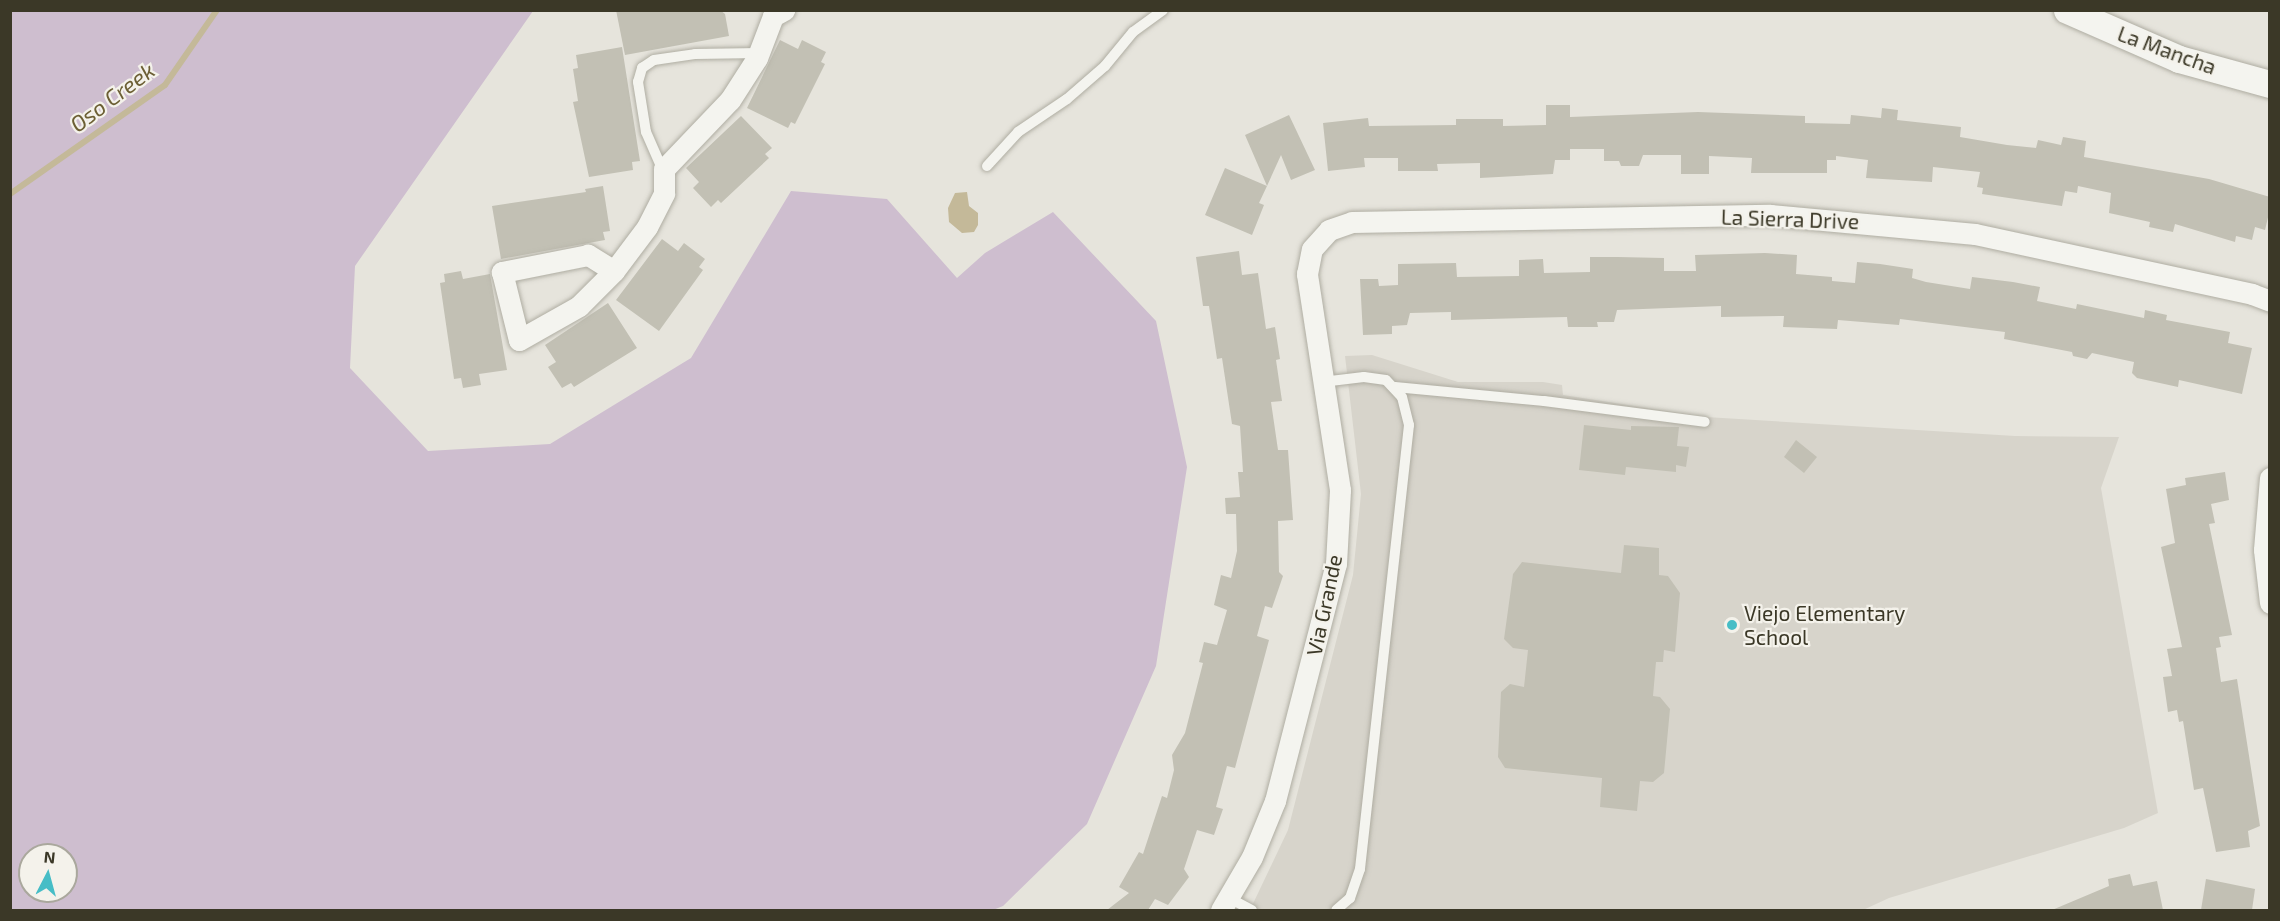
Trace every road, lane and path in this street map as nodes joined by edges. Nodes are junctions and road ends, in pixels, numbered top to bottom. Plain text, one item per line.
1 (784, 10) edge
2 (1163, 10) edge
3 (2067, 10) edge
4 (759, 53) junction
5 (2270, 84) edge
6 (987, 166) dead end
7 (664, 174) junction
8 (1312, 249) joint
9 (614, 271) junction
10 (2270, 301) edge
11 (1322, 382) junction
12 (1395, 387) junction
13 (1705, 422) dead end
14 (2270, 478) edge
15 (2270, 603) edge
16 (1225, 904) edge
17 (1252, 910) edge
18 (1336, 910) edge

1 - 4 street
2 - 6 lane
3 - 5 street, La Mancha
4 - 7 street
4 - 7 lane
7 - 9 street
8 - 10 street, La Sierra Drive
8 - 11 street, Via Grande
9 - 9 street
11 - 12 lane
11 - 16 street, Via Grande
12 - 13 lane
12 - 18 lane
14 - 15 street
16 - 17 lane

